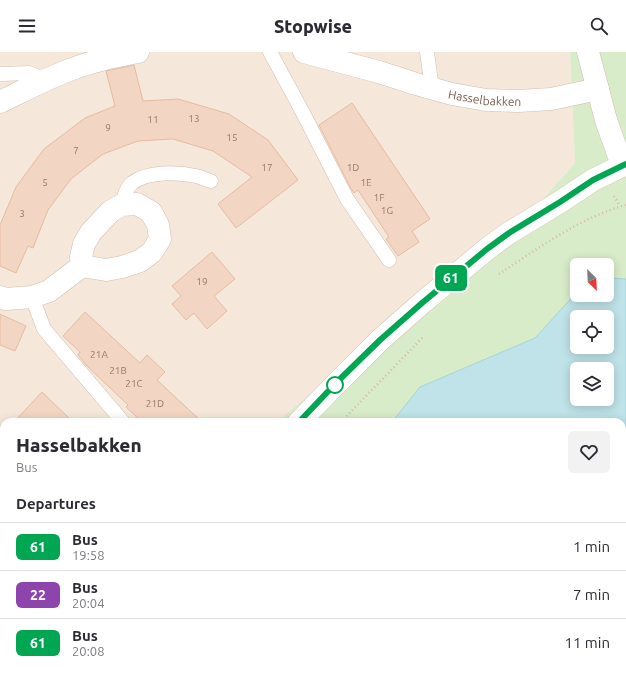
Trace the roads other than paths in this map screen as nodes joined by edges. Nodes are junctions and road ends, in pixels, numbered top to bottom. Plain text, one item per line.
1 (138, 52) edge
2 (270, 52) edge
3 (304, 52) edge
4 (427, 52) edge
5 (588, 52) edge
6 (101, 55) edge
7 (0, 74) edge
8 (45, 80) junction
9 (432, 89) junction
10 (598, 89) junction
11 (0, 102) edge
12 (624, 164) edge
13 (211, 181) dead end
14 (122, 205) junction
15 (389, 260) dead end
16 (82, 266) junction
17 (0, 297) edge
18 (32, 297) junction
19 (120, 418) edge
20 (303, 418) edge

1 - 6 street
2 - 15 lane
3 - 9 street, Hasselbakken
4 - 9 lane
5 - 10 street
6 - 8 street
7 - 8 lane
8 - 11 street
9 - 10 street, Hasselbakken
10 - 12 street
12 - 20 street
13 - 14 lane
14 - 16 street
14 - 16 street
16 - 18 street
17 - 18 street
18 - 19 lane

